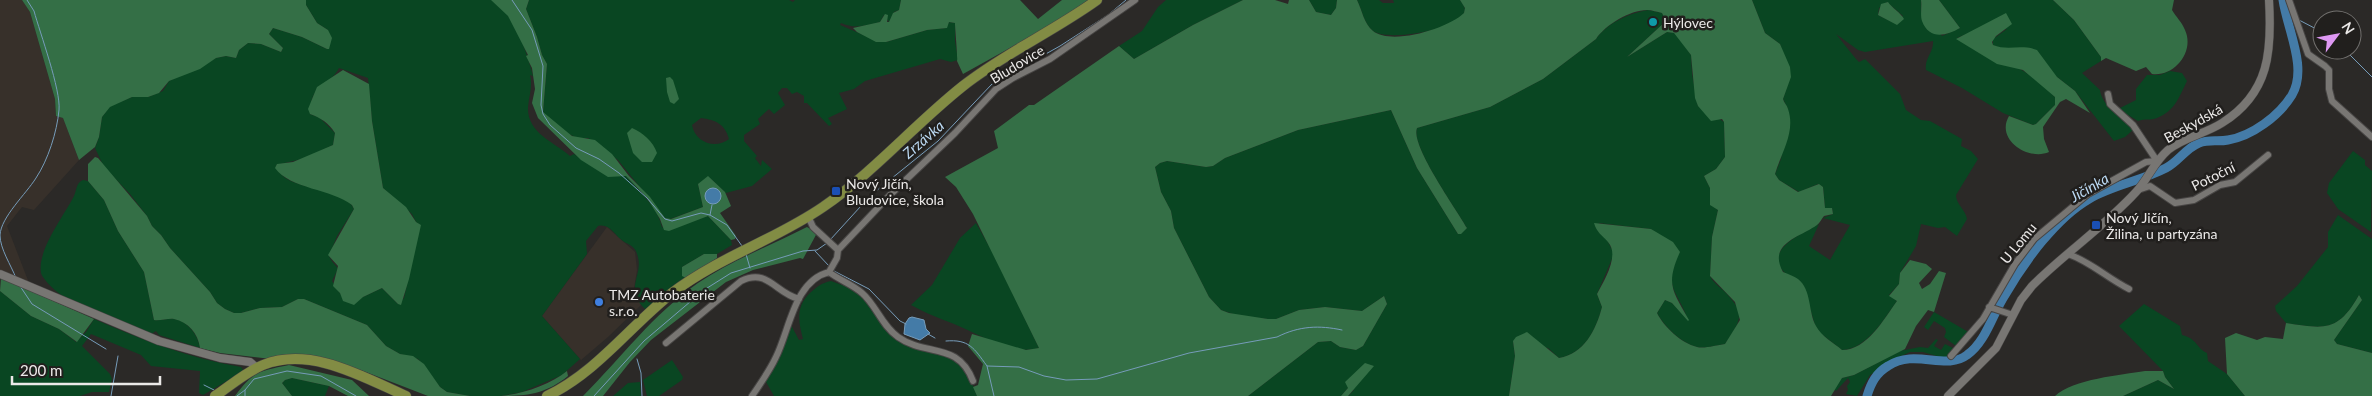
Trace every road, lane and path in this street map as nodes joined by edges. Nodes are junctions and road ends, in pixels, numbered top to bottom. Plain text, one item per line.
1 (1097, 0) edge
2 (1135, 0) edge
3 (2269, 0) edge
4 (2289, 0) edge
5 (2108, 94) dead end
6 (2372, 137) edge
7 (2268, 155) dead end
8 (2155, 163) junction
9 (2139, 188) junction
10 (808, 216) junction
11 (837, 248) junction
12 (2068, 254) junction
13 (829, 272) junction
14 (0, 274) edge
15 (2129, 289) dead end
16 (798, 299) junction
17 (1989, 307) junction
18 (2013, 315) junction
19 (666, 343) dead end
20 (1951, 356) dead end
21 (256, 368) junction
22 (973, 382) dead end
23 (387, 392) edge
24 (217, 394) edge
25 (406, 396) edge
26 (547, 396) edge
27 (752, 396) edge
28 (1948, 396) edge

1 - 10 main road
2 - 11 street, Bludovice
3 - 8 street, Beskydská
4 - 6 street
5 - 8 street, Beskydská
7 - 9 street, Potoční
8 - 9 street
8 - 17 street, U Lomu
9 - 12 street
10 - 11 street
10 - 26 main road
11 - 13 street, Bludovice
12 - 15 street
12 - 18 street
13 - 16 street
13 - 22 street
14 - 21 street
16 - 19 street
16 - 27 street
17 - 18 street
17 - 20 street, U Lomu
18 - 28 street
21 - 23 main road
21 - 24 main road
23 - 25 main road

